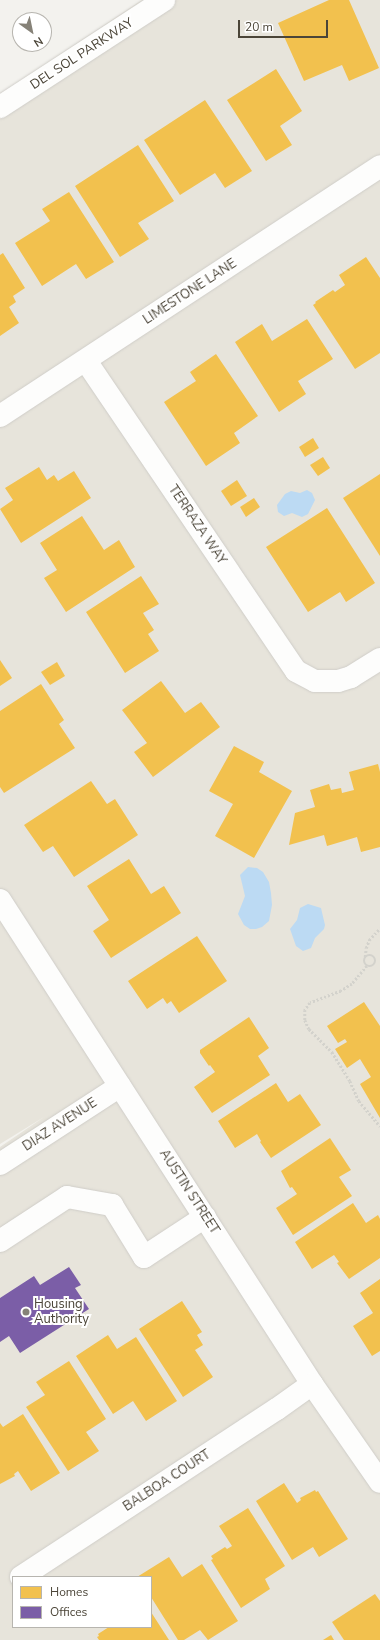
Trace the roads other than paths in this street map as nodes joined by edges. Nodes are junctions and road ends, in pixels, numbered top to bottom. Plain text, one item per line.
1 (164, 0) edge
2 (0, 108) edge
3 (380, 166) edge
4 (86, 361) junction
5 (0, 416) edge
6 (380, 659) edge
7 (0, 900) edge
8 (120, 1086) junction
9 (0, 1164) edge
10 (205, 1217) junction
11 (0, 1240) edge
12 (312, 1384) junction
13 (380, 1482) edge
14 (23, 1576) edge

1 - 2 street, DEL SOL PARKWAY
3 - 4 street, LIMESTONE LANE
4 - 5 street, LIMESTONE LANE
4 - 6 street, TERRAZA WAY
7 - 8 street, AUSTIN STREET
8 - 9 street, DIAZ AVENUE
8 - 10 street, AUSTIN STREET
10 - 11 street
10 - 12 street, AUSTIN STREET
12 - 13 street, AUSTIN STREET
12 - 14 street, BALBOA COURT

